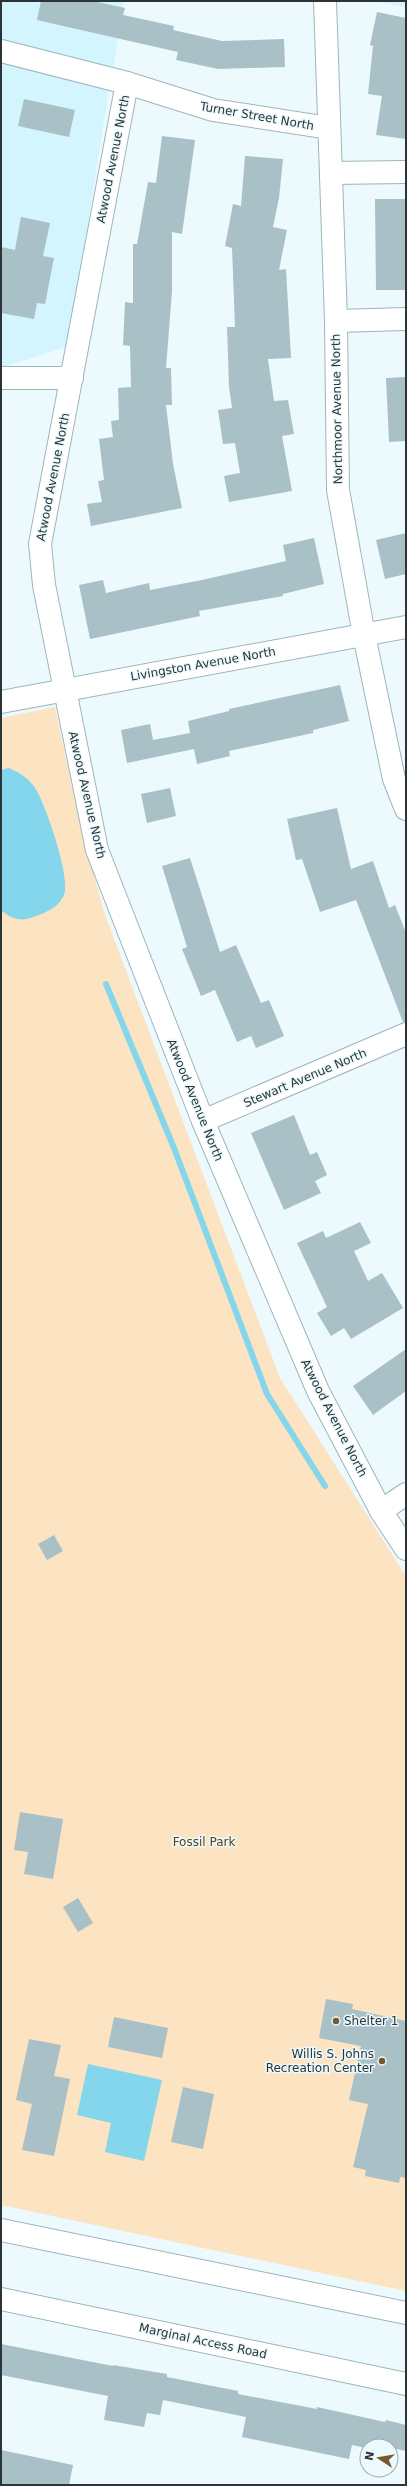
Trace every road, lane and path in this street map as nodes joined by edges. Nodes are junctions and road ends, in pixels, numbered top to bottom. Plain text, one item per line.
1 (326, 1) edge
2 (1, 51) edge
3 (127, 83) junction
4 (329, 128) junction
5 (406, 172) edge
6 (331, 173) junction
7 (406, 319) edge
8 (336, 321) junction
9 (1, 378) edge
10 (72, 378) junction
11 (406, 627) edge
12 (364, 635) junction
13 (64, 690) junction
14 (1, 702) edge
15 (406, 809) edge
16 (406, 1034) edge
17 (203, 1121) junction
18 (406, 1494) edge
19 (381, 1511) junction
20 (406, 1548) edge
21 (1, 2230) edge
22 (1, 2299) edge
23 (406, 2313) edge
24 (406, 2384) edge

1 - 4 street, Northmoor Avenue North
2 - 3 street, Turner Street North
3 - 4 street, Turner Street North
3 - 10 street, Atwood Avenue North
4 - 6 street, Northmoor Avenue North
5 - 6 street
6 - 8 street, Northmoor Avenue North
7 - 8 street
8 - 12 street, Northmoor Avenue North
9 - 10 street
10 - 13 street, Atwood Avenue North
11 - 12 street, Livingston Avenue North
12 - 13 street, Livingston Avenue North
12 - 15 street, Northmoor Avenue North
13 - 14 street, Livingston Avenue North
13 - 17 street, Atwood Avenue North
16 - 17 street, Stewart Avenue North
17 - 19 street, Atwood Avenue North
18 - 19 street
19 - 20 street, Atwood Avenue North
21 - 23 street
22 - 24 street, Marginal Access Road

